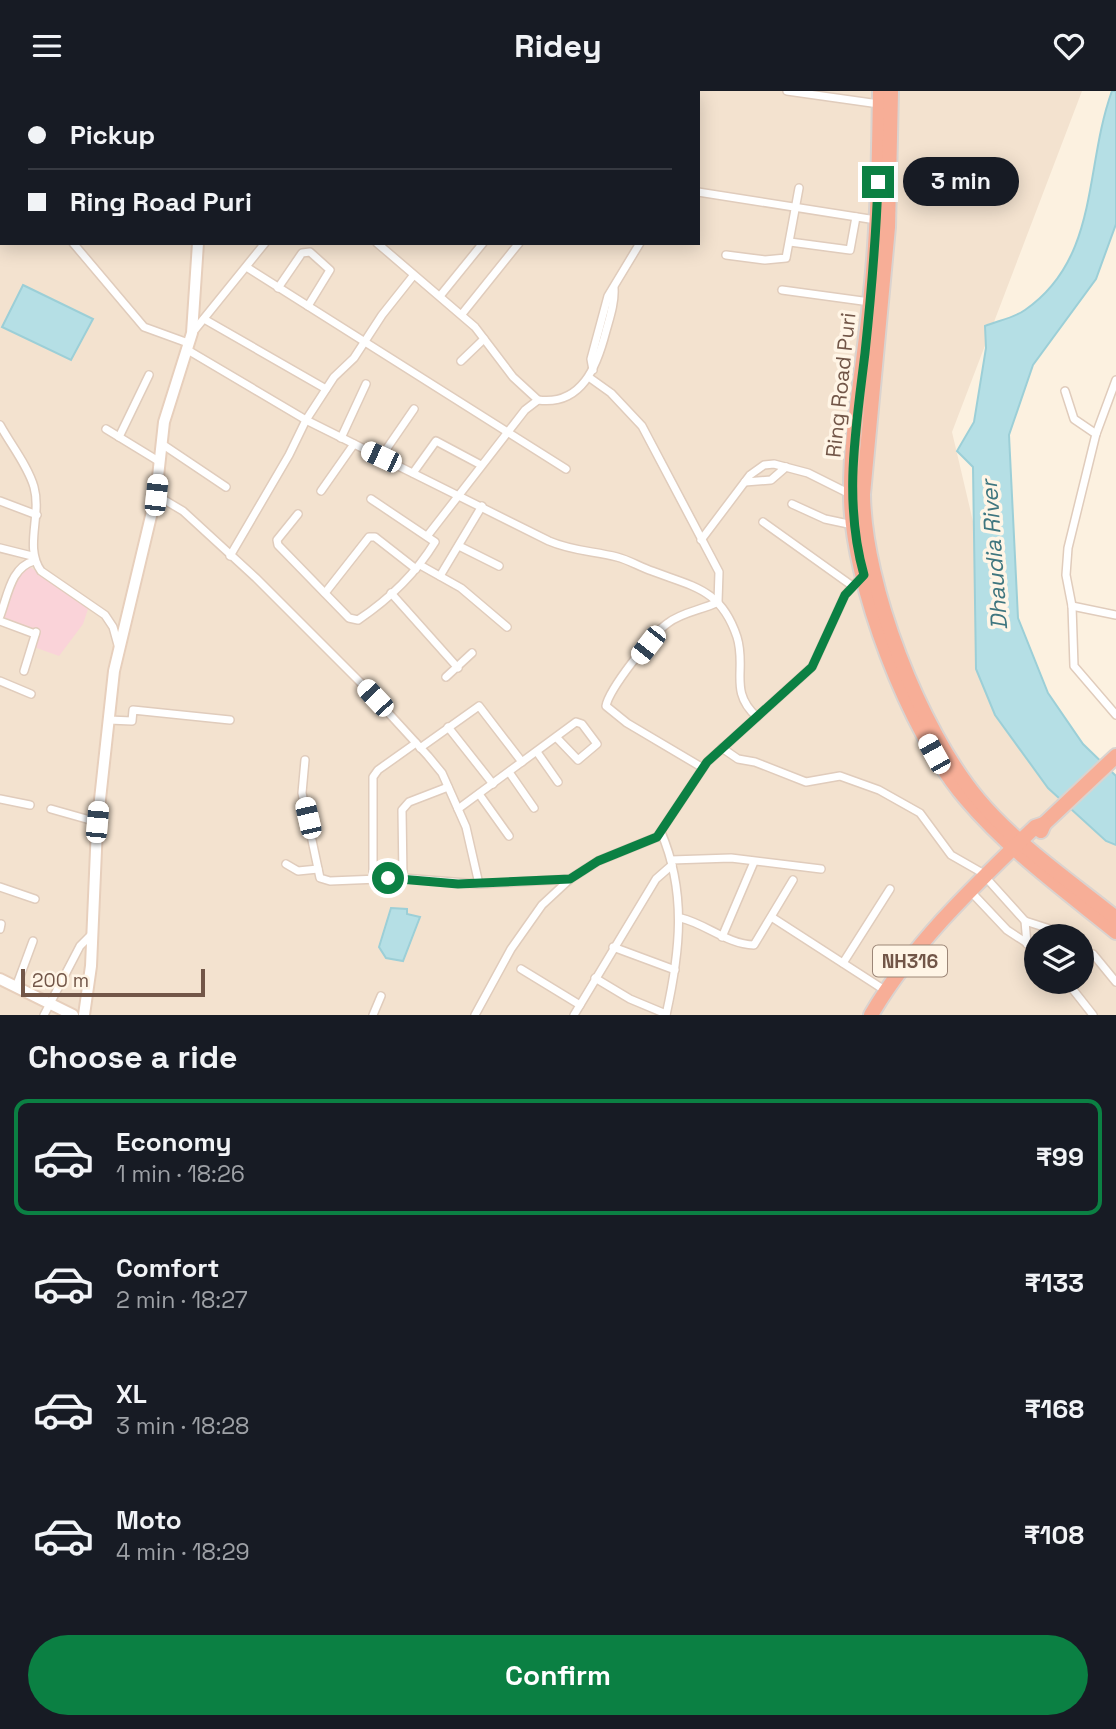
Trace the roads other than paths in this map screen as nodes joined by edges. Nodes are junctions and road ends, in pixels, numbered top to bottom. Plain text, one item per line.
1 (787, 91) edge
2 (840, 91) edge
3 (891, 91) edge
4 (880, 98) edge
5 (854, 101) junction
6 (799, 188) dead end
7 (700, 192) edge
8 (796, 208) junction
9 (856, 217) junction
10 (877, 220) junction
11 (790, 242) junction
12 (76, 245) edge
13 (198, 245) edge
14 (264, 245) edge
15 (379, 245) edge
16 (481, 245) edge
17 (517, 245) edge
18 (636, 245) edge
19 (726, 255) dead end
20 (248, 268) junction
21 (413, 276) junction
22 (278, 288) junction
23 (782, 290) dead end
24 (440, 296) junction
25 (870, 302) junction
26 (307, 306) junction
27 (462, 314) junction
28 (204, 319) junction
29 (484, 339) junction
30 (364, 341) junction
31 (189, 342) junction
32 (461, 361) dead end
33 (591, 374) junction
34 (149, 375) dead end
35 (1116, 380) edge
36 (366, 384) dead end
37 (326, 389) junction
38 (1065, 391) dead end
39 (538, 400) junction
40 (414, 408) dead end
41 (306, 420) junction
42 (0, 425) edge
43 (106, 429) dead end
44 (506, 432) junction
45 (1096, 434) junction
46 (120, 437) junction
47 (341, 438) junction
48 (162, 444) junction
49 (354, 444) junction
50 (381, 457) junction
51 (160, 462) junction
52 (481, 465) junction
53 (786, 467) junction
54 (566, 469) dead end
55 (413, 473) junction
56 (745, 482) junction
57 (226, 487) dead end
58 (321, 491) dead end
59 (156, 495) junction
60 (461, 495) junction
61 (851, 495) junction
62 (371, 499) dead end
63 (0, 501) edge
64 (792, 504) dead end
65 (482, 506) junction
66 (298, 514) dead end
67 (37, 515) junction
68 (763, 522) dead end
69 (853, 525) junction
70 (428, 535) junction
71 (701, 540) junction
72 (459, 546) junction
73 (0, 548) edge
74 (230, 555) junction
75 (33, 559) junction
76 (499, 566) dead end
77 (418, 567) junction
78 (864, 575) junction
79 (440, 576) junction
80 (852, 585) junction
81 (325, 593) junction
82 (391, 593) junction
83 (718, 601) junction
84 (1072, 606) junction
85 (1116, 615) edge
86 (0, 616) edge
87 (507, 627) dead end
88 (118, 646) junction
89 (472, 653) dead end
90 (458, 668) junction
91 (24, 671) dead end
92 (446, 677) dead end
93 (0, 681) edge
94 (31, 694) dead end
95 (1116, 715) edge
96 (757, 717) junction
97 (109, 720) junction
98 (230, 720) dead end
99 (448, 727) junction
100 (556, 737) junction
101 (418, 745) junction
102 (722, 748) junction
103 (537, 752) junction
104 (1116, 756) edge
105 (305, 760) dead end
106 (522, 762) junction
107 (703, 768) junction
108 (509, 772) junction
109 (558, 782) dead end
110 (492, 784) junction
111 (448, 787) junction
112 (479, 793) junction
113 (0, 799) edge
114 (30, 805) dead end
115 (534, 808) dead end
116 (51, 809) dead end
117 (458, 809) junction
118 (97, 822) junction
119 (1040, 828) junction
120 (661, 832) junction
121 (1003, 832) junction
122 (509, 836) dead end
123 (1020, 847) junction
124 (671, 862) junction
125 (754, 862) junction
126 (1039, 862) junction
127 (286, 864) dead end
128 (1002, 864) junction
129 (318, 869) junction
130 (821, 869) dead end
131 (373, 878) junction
132 (403, 878) junction
133 (988, 878) junction
134 (570, 879) junction
135 (793, 880) dead end
136 (478, 884) junction
137 (0, 887) edge
138 (890, 888) dead end
139 (974, 895) junction
140 (35, 899) dead end
141 (954, 911) junction
142 (681, 918) junction
143 (773, 918) junction
144 (1116, 918) edge
145 (1025, 921) junction
146 (1025, 924) edge
147 (1034, 924) edge
148 (1116, 932) edge
149 (92, 933) junction
150 (722, 937) junction
151 (33, 941) dead end
152 (1024, 942) edge
153 (613, 947) junction
154 (1094, 955) edge
155 (843, 963) junction
156 (521, 969) dead end
157 (675, 970) junction
158 (595, 978) junction
159 (0, 979) edge
160 (1116, 982) edge
161 (16, 987) junction
162 (887, 991) junction
163 (1077, 994) edge
164 (381, 996) dead end
165 (50, 1005) junction
166 (580, 1005) junction
167 (44, 1015) edge
168 (73, 1015) edge
169 (84, 1015) edge
170 (373, 1015) edge
171 (475, 1015) edge
172 (575, 1015) edge
173 (666, 1015) edge
174 (871, 1015) edge
175 (1093, 1015) edge

1 - 5 street
2 - 5 street
3 - 121 highway, Ring Road Puri
4 - 5 street
4 - 10 highway, Ring Road Puri
6 - 8 street
7 - 8 street
8 - 9 street
8 - 11 street
9 - 10 street
9 - 11 street
10 - 25 highway, Ring Road Puri
11 - 19 street
12 - 31 street
13 - 31 street
14 - 20 street
15 - 21 street
16 - 24 street
17 - 27 street
18 - 33 street
20 - 22 street
20 - 28 street
21 - 24 street
21 - 30 street
22 - 26 street
22 - 26 street
23 - 25 street
24 - 27 street
25 - 61 highway, Ring Road Puri
26 - 30 street
27 - 29 street
28 - 31 street
28 - 37 street
29 - 32 street
29 - 39 street
30 - 37 street
30 - 44 street
31 - 41 street
31 - 48 street
33 - 39 street
33 - 71 street
34 - 46 street
35 - 45 street
36 - 47 street
37 - 41 street
38 - 45 street
39 - 44 street
40 - 50 street
41 - 47 street
41 - 74 street
42 - 67 street
43 - 46 street
44 - 52 street
44 - 54 street
45 - 84 street
46 - 51 street
47 - 49 street
48 - 51 street
48 - 57 street
49 - 50 street
49 - 58 street
50 - 55 street
51 - 59 street
52 - 55 street
52 - 60 street
53 - 56 street
53 - 56 street
53 - 61 street
55 - 60 street
56 - 71 street
59 - 74 street
59 - 88 street
60 - 65 street
60 - 70 street
61 - 69 highway, Ring Road Puri
62 - 70 street
63 - 67 street
64 - 69 street
65 - 72 street
65 - 83 street
66 - 81 street
67 - 75 street
68 - 80 street
69 - 78 highway, Ring Road Puri
70 - 77 street
71 - 83 street
72 - 76 street
72 - 79 street
73 - 75 street
74 - 101 street
75 - 86 street
75 - 88 street
77 - 79 street
77 - 81 street
77 - 82 street
78 - 80 street
78 - 121 highway, Ring Road Puri
79 - 87 street
80 - 96 street
81 - 82 street
82 - 90 street
83 - 96 street
83 - 107 street
84 - 85 street
84 - 95 street
86 - 91 street
88 - 97 street
89 - 90 street
90 - 92 street
93 - 94 street
96 - 102 street
97 - 98 street
97 - 118 street
99 - 101 street
99 - 106 street
99 - 110 street
100 - 100 street
100 - 103 street
101 - 111 street
101 - 131 street
102 - 107 street
102 - 133 street
103 - 106 street
103 - 109 street
104 - 119 highway, NH316
105 - 129 street
106 - 108 street
107 - 120 street
108 - 110 street
108 - 115 street
110 - 112 street
111 - 117 street
111 - 132 street
112 - 117 street
112 - 122 street
113 - 114 street
116 - 118 street
117 - 136 street
118 - 149 street
119 - 121 highway
119 - 123 highway, NH316
119 - 126 highway
120 - 124 street
120 - 134 street
121 - 123 highway, Ring Road Puri
121 - 128 highway
123 - 126 highway, Ring Road Puri
123 - 128 highway, NH316
124 - 125 street
124 - 142 street
124 - 153 street
125 - 130 street
125 - 150 street
126 - 128 highway
126 - 144 highway
126 - 148 highway
127 - 129 street
128 - 133 highway, NH316
129 - 131 street
131 - 132 street
132 - 136 street
133 - 139 highway, NH316
133 - 141 highway, NH316
133 - 145 street
134 - 136 street
134 - 171 street
135 - 143 street
137 - 140 street
138 - 155 street
139 - 141 highway, NH316
139 - 152 street
141 - 162 highway, NH316
142 - 150 street
142 - 157 street
143 - 150 street
143 - 155 street
145 - 146 street
145 - 147 street
149 - 165 street
149 - 169 street
151 - 161 street
153 - 157 street
153 - 158 street
154 - 160 street
155 - 162 street
156 - 166 street
157 - 173 street
158 - 166 street
158 - 173 street
159 - 161 street
161 - 165 street
162 - 174 highway, NH316
163 - 175 street
164 - 170 street
165 - 167 street
165 - 168 street
166 - 172 street

